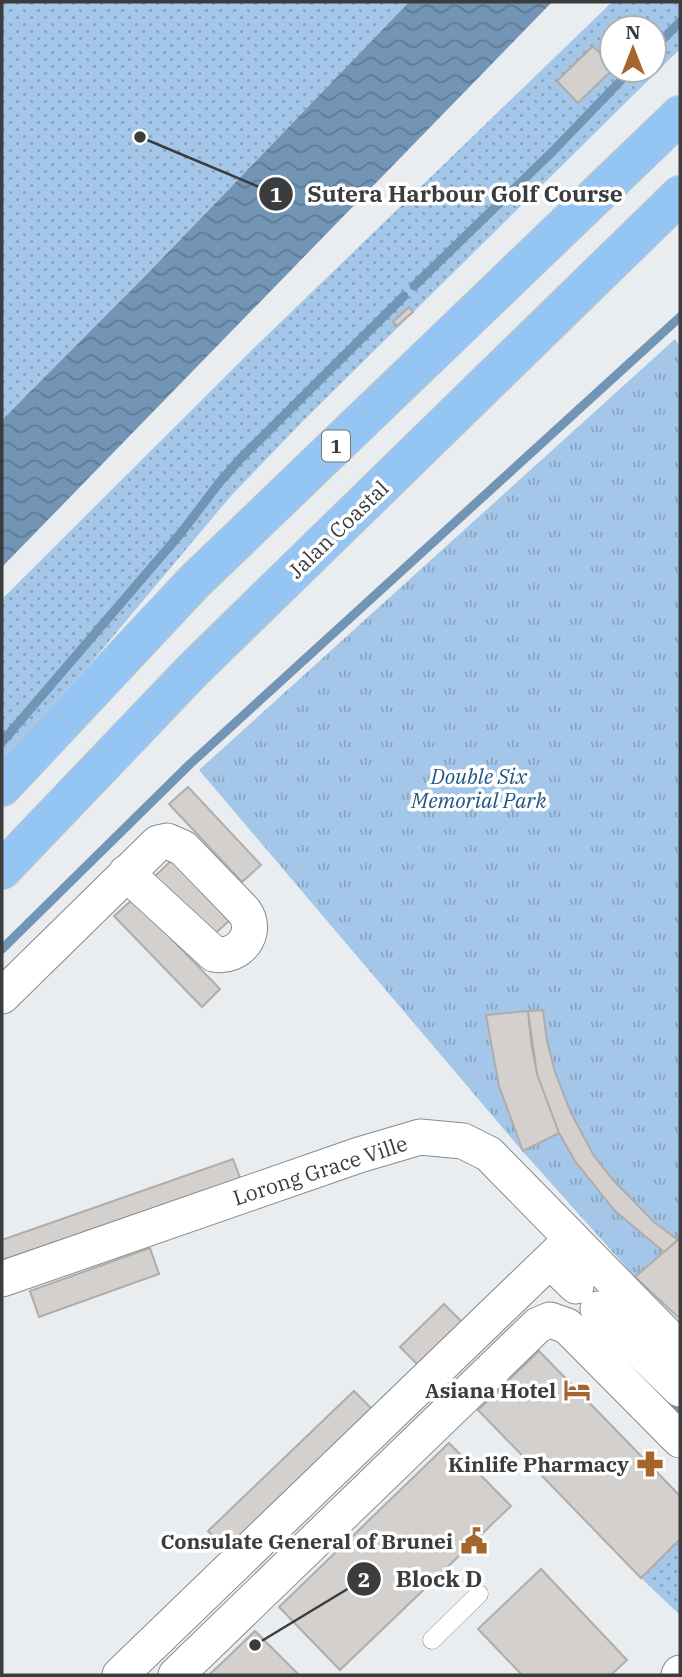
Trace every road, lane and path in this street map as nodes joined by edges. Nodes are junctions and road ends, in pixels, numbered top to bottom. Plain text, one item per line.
1 (680, 115) edge
2 (680, 195) edge
3 (2, 787) edge
4 (2, 870) edge
5 (125, 873) dead end
6 (2, 996) edge
7 (561, 1250) junction
8 (2, 1279) edge
9 (639, 1328) junction
10 (680, 1349) edge
11 (680, 1389) edge
12 (680, 1440) edge
13 (480, 1594) dead end
14 (432, 1640) dead end
15 (120, 1675) edge
16 (176, 1675) edge

1 - 3 highway, 1
2 - 4 highway, Jalan Coastal
5 - 6 street
7 - 8 street, Lorong Grace Ville
7 - 9 street
7 - 9 street
7 - 15 street
9 - 10 street
9 - 11 street
12 - 16 street
13 - 14 lane

